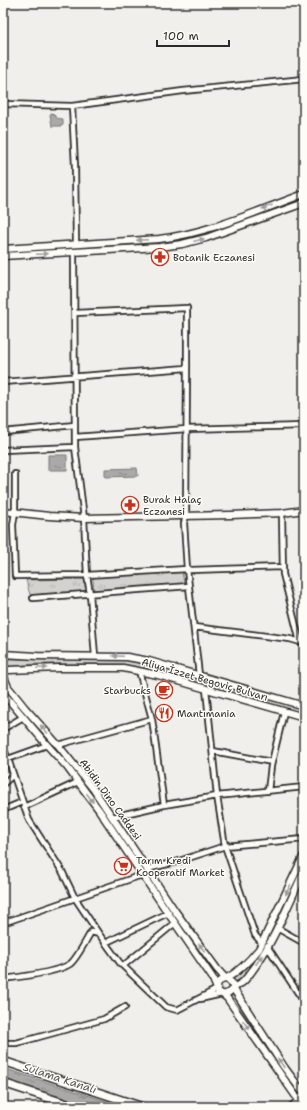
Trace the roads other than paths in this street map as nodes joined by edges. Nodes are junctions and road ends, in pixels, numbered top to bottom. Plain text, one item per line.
1 (304, 79) edge
2 (3, 104) edge
3 (72, 106) junction
4 (304, 194) edge
5 (304, 203) edge
6 (76, 244) junction
7 (3, 249) edge
8 (74, 252) junction
9 (3, 256) edge
10 (75, 312) junction
11 (187, 368) junction
12 (75, 377) junction
13 (3, 382) edge
14 (75, 425) junction
15 (304, 426) edge
16 (187, 429) junction
17 (3, 432) edge
18 (75, 437) junction
19 (75, 447) junction
20 (3, 450) edge
21 (15, 474) dead end
22 (304, 510) edge
23 (3, 511) edge
24 (15, 512) junction
25 (282, 513) junction
26 (304, 514) edge
27 (186, 516) junction
28 (84, 518) junction
29 (282, 567) junction
30 (187, 569) junction
31 (87, 575) junction
32 (189, 586) junction
33 (90, 594) junction
34 (33, 598) dead end
35 (194, 627) junction
36 (302, 642) edge
37 (3, 654) edge
38 (96, 656) junction
39 (3, 670) edge
40 (139, 671) junction
41 (3, 674) edge
42 (199, 675) junction
43 (206, 689) junction
44 (3, 693) edge
45 (304, 706) edge
46 (284, 712) junction
47 (24, 717) junction
48 (304, 718) edge
49 (152, 719) junction
50 (3, 729) edge
51 (47, 745) junction
52 (58, 745) junction
53 (3, 748) edge
54 (213, 750) junction
55 (8, 759) junction
56 (3, 761) edge
57 (272, 762) junction
58 (14, 775) junction
59 (78, 782) junction
60 (3, 784) edge
61 (304, 787) edge
62 (268, 791) junction
63 (218, 796) junction
64 (23, 805) junction
65 (164, 805) junction
66 (3, 810) edge
67 (112, 817) junction
68 (304, 839) edge
69 (225, 846) junction
70 (304, 855) edge
71 (147, 869) junction
72 (304, 870) edge
73 (142, 875) junction
74 (75, 898) junction
75 (168, 913) junction
76 (3, 923) edge
77 (175, 923) junction
78 (277, 928) junction
79 (99, 934) junction
80 (105, 943) junction
81 (304, 943) edge
82 (265, 945) junction
83 (123, 966) junction
84 (3, 979) edge
85 (226, 979) junction
86 (232, 988) junction
87 (217, 989) junction
88 (222, 994) junction
89 (195, 1000) junction
90 (304, 1002) edge
91 (125, 1007) dead end
92 (3, 1043) edge
93 (3, 1061) edge
94 (3, 1083) edge
95 (303, 1099) edge
96 (76, 1107) edge
97 (143, 1107) edge
98 (292, 1107) edge

1 - 3 street
2 - 3 street
3 - 6 street
4 -> 6 main road
8 -> 5 main road
6 - 7 main road
9 -> 8 main road
8 - 10 street
10 - 11 street
10 - 12 street
11 - 12 street
11 - 16 street
12 - 13 street
12 - 14 street
14 - 17 street
14 - 18 street
15 - 16 street
16 - 18 street
16 - 27 street
18 - 19 street
19 - 20 street
19 - 28 street
21 - 24 street
22 - 25 main road
23 - 24 main road
24 - 28 main road
24 - 31 street
25 - 26 main road
25 - 27 main road
25 - 29 street
27 - 28 main road
27 - 30 street
28 - 31 street
29 - 30 street
29 - 36 street
30 - 31 street
30 - 32 street
31 - 33 street
32 - 33 street
32 - 35 street
33 - 34 street
33 - 38 street
35 - 36 street
35 - 42 street
37 - 38 main road, Aliya İzzet Begoviç Bulvarı
42 -> 38 main road, Aliya İzzet Begoviç Bulvarı
39 -> 40 main road, Aliya İzzet Begoviç Bulvarı
40 - 43 main road, Aliya İzzet Begoviç Bulvarı
40 - 49 street
52 -> 41 main road, Abidin Dino Caddesi
42 - 45 main road, Aliya İzzet Begoviç Bulvarı
43 - 46 main road, Aliya İzzet Begoviç Bulvarı
43 - 54 street
44 - 47 main road, Abidin Dino Caddesi
46 - 48 main road, Aliya İzzet Begoviç Bulvarı
46 - 57 street
47 - 50 street
47 - 51 main road, Abidin Dino Caddesi
49 - 52 street
49 - 65 street
51 - 55 street
51 - 59 main road, Abidin Dino Caddesi
52 - 67 main road, Abidin Dino Caddesi
53 - 55 street
54 - 57 street
54 - 63 street
55 - 56 street
55 - 58 street
57 - 62 street
58 - 60 street
58 - 64 street
59 - 64 street
59 -> 73 main road, Abidin Dino Caddesi
61 - 62 street
62 - 63 street
63 - 65 street
63 - 69 street
64 - 66 street
64 - 74 street
65 - 67 street
67 - 71 main road, Abidin Dino Caddesi
68 - 69 street
69 - 71 street
69 - 82 street
70 -> 82 main road
85 -> 71 main road, Abidin Dino Caddesi
72 - 78 main road
73 - 74 street
73 - 75 main road, Abidin Dino Caddesi
74 - 76 street
74 - 79 street
75 - 77 main road, Abidin Dino Caddesi
75 - 80 street
77 - 83 street
77 - 87 main road, Abidin Dino Caddesi
78 - 81 street
78 - 82 main road
79 - 80 street
79 - 84 street
80 - 83 street
82 - 85 main road
86 -> 82 main road
82 - 90 street
83 - 89 street
85 - 86 main road
85 - 87 main road
86 - 88 main road
95 -> 86 main road
87 - 88 main road
87 - 89 street
88 - 89 street
88 -> 95 main road
91 - 92 street
93 - 97 main road
94 - 96 main road
95 - 98 main road

